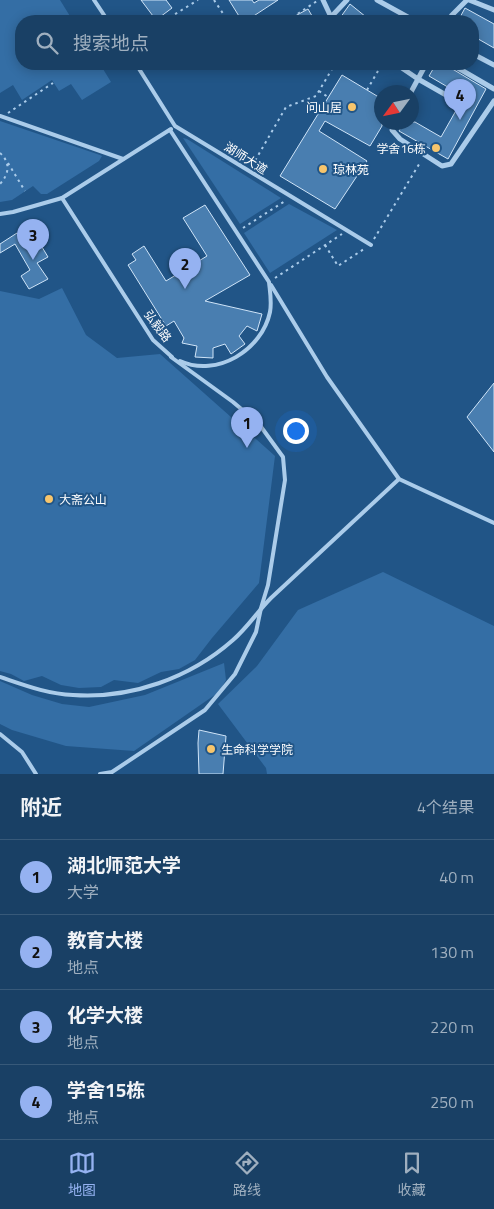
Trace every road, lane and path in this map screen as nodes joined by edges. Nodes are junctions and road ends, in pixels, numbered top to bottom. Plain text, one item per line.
1 (94, 0) edge
2 (198, 0) edge
3 (214, 0) edge
4 (319, 0) edge
5 (323, 0) edge
6 (347, 0) edge
7 (377, 0) edge
8 (468, 0) edge
9 (494, 10) edge
10 (104, 15) edge
11 (174, 15) edge
12 (224, 15) edge
13 (296, 15) edge
14 (330, 15) edge
15 (333, 15) edge
16 (404, 15) edge
17 (452, 15) edge
18 (479, 57) edge
19 (494, 65) edge
20 (140, 70) edge
21 (331, 70) edge
22 (379, 70) edge
23 (405, 70) edge
24 (423, 70) edge
25 (461, 70) edge
26 (418, 79) junction
27 (53, 83) dead end
28 (415, 85) edge
29 (494, 89) edge
30 (367, 90) dead end
31 (319, 91) junction
32 (328, 97) dead end
33 (494, 101) edge
34 (460, 103) dead end
35 (1, 116) edge
36 (175, 126) junction
37 (170, 130) junction
38 (392, 130) edge
39 (0, 154) edge
40 (424, 155) junction
41 (123, 159) junction
42 (8, 163) junction
43 (248, 172) junction
44 (0, 184) edge
45 (26, 190) dead end
46 (291, 197) junction
47 (62, 198) junction
48 (0, 214) edge
49 (236, 232) junction
50 (346, 232) junction
51 (325, 245) junction
52 (371, 245) junction
53 (268, 282) junction
54 (171, 357) junction
55 (399, 479) junction
56 (494, 523) edge
57 (261, 608) junction
58 (0, 677) edge
59 (0, 734) edge
60 (113, 773) edge
61 (36, 774) edge
62 (100, 774) edge

1 - 10 lane
2 - 11 path
3 - 12 path
4 - 13 path
5 - 14 street
6 - 15 street
7 - 16 street
8 - 9 street
8 - 17 street
18 - 19 street
20 - 36 lane, 湖师大道
21 - 31 path
22 - 30 path
23 - 26 street
24 - 26 street
25 - 29 street
26 - 28 street
26 - 34 street
27 - 35 path
31 - 32 path
31 - 43 path
33 - 40 street
35 - 41 lane
36 - 37 lane
36 - 43 lane, 湖师大道
37 - 41 lane
37 - 49 lane, 弘毅路
38 - 40 street
39 - 42 path
40 - 52 path
41 - 47 lane
42 - 44 path
42 - 45 path
43 - 46 lane, 湖师大道
46 - 49 path
46 - 50 lane, 湖师大道
47 - 48 lane
47 - 54 lane, 弘毅路
49 - 53 lane, 弘毅路
50 - 51 path
50 - 52 lane, 湖师大道
51 - 52 path
51 - 53 path
53 - 54 lane, 弘毅路
53 - 55 lane
54 - 57 lane
55 - 56 lane
55 - 57 lane
57 - 58 lane
57 - 60 lane
59 - 61 lane
60 - 62 lane

